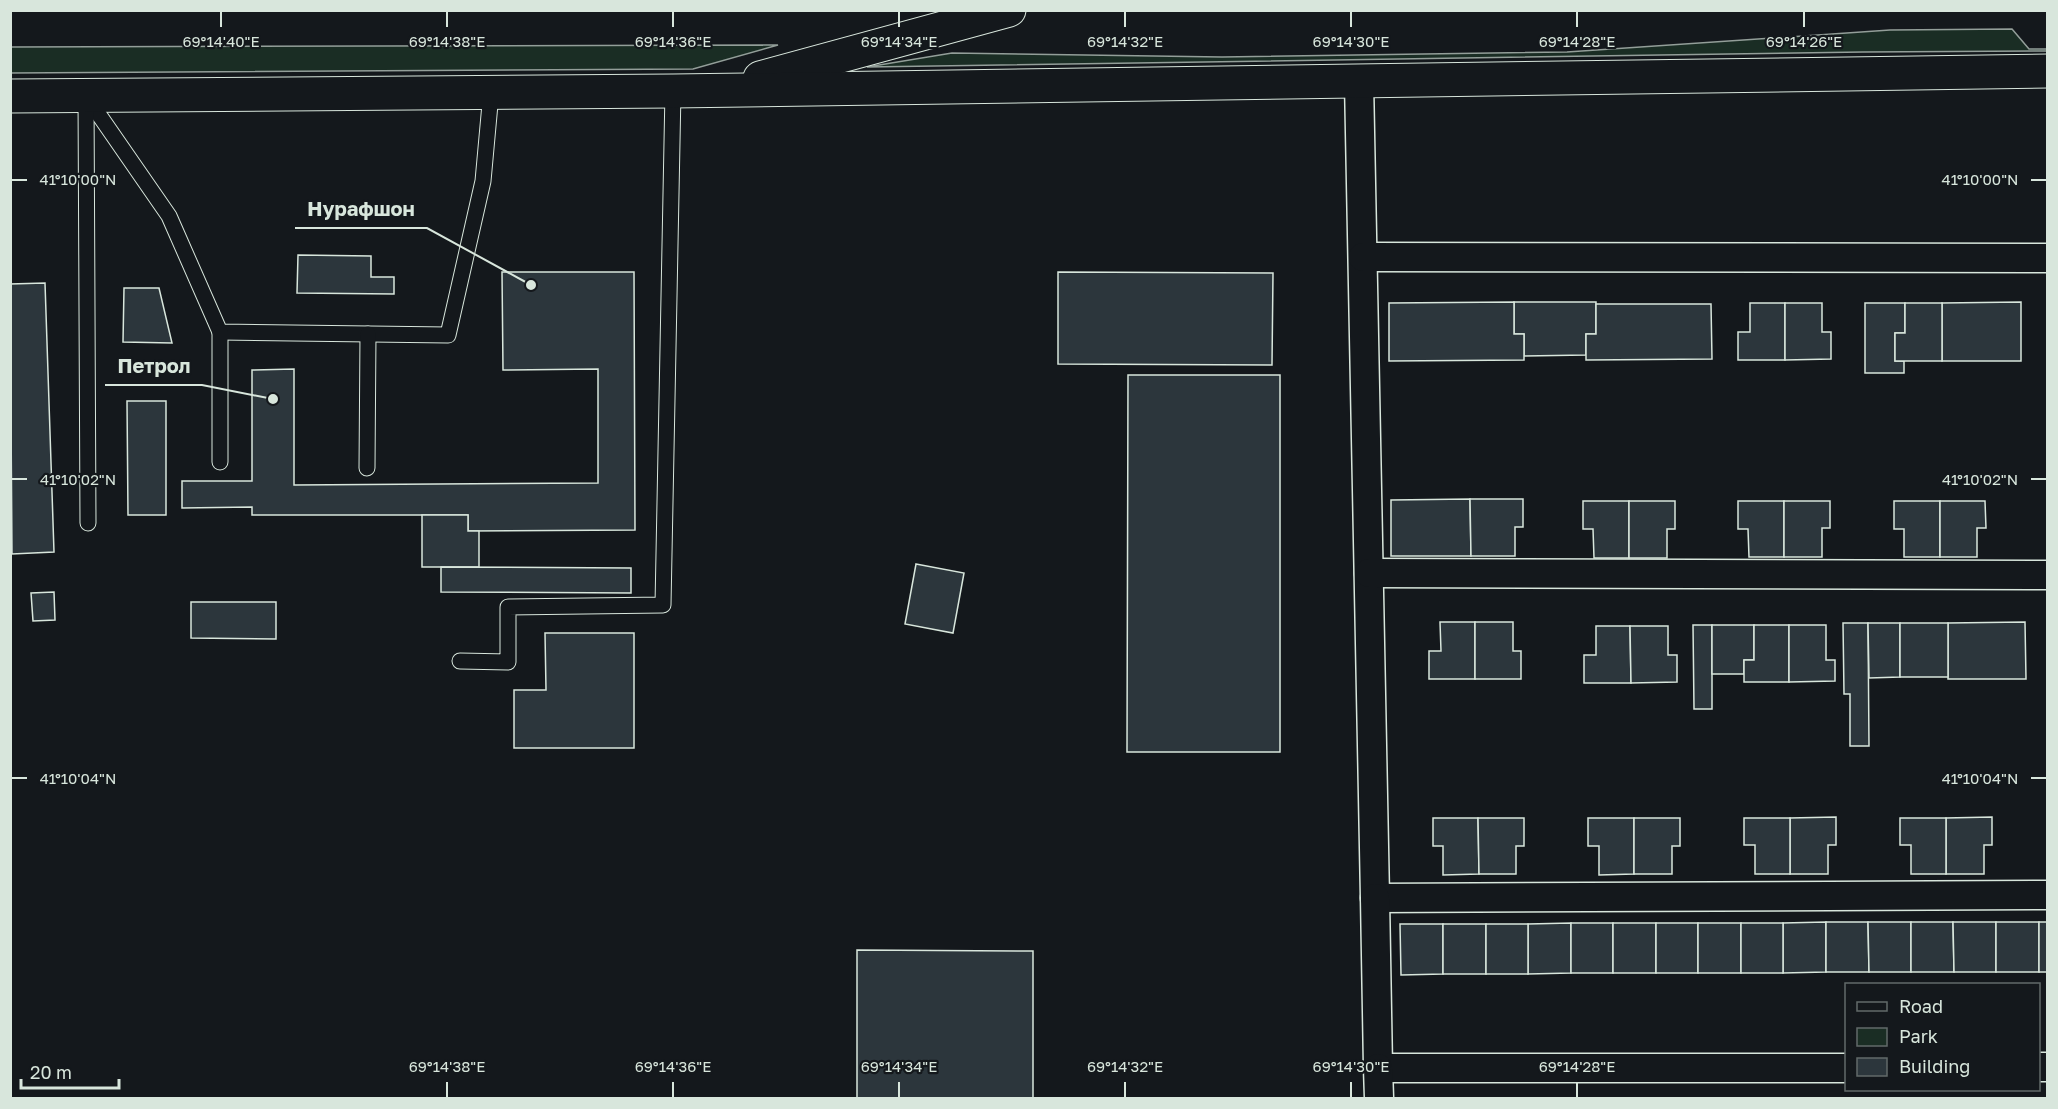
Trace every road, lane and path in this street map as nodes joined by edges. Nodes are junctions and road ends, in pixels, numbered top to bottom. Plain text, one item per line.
1 (1009, 10) edge
2 (2048, 71) edge
3 (1359, 81) junction
4 (712, 90) junction
5 (673, 91) junction
6 (491, 93) junction
7 (10, 96) edge
8 (86, 96) junction
9 (1363, 257) junction
10 (2048, 258) edge
11 (220, 332) junction
12 (368, 334) junction
13 (220, 462) dead end
14 (367, 468) dead end
15 (88, 523) dead end
16 (1369, 573) junction
17 (2048, 575) edge
18 (460, 661) dead end
19 (2048, 896) edge
20 (1375, 898) junction
21 (1378, 1068) junction
22 (1845, 1068) edge
23 (1379, 1098) edge

1 - 4 highway
2 - 3 highway
3 - 4 highway
3 - 9 street
4 - 5 highway
5 - 6 highway
5 - 18 lane
6 - 8 highway
6 - 12 lane
7 - 8 highway
8 - 11 lane
8 - 15 lane
9 - 10 street
9 - 16 street
11 - 12 lane
11 - 13 lane
12 - 14 lane
16 - 17 street
16 - 20 street
19 - 20 street
20 - 21 street
21 - 22 street
21 - 23 street

